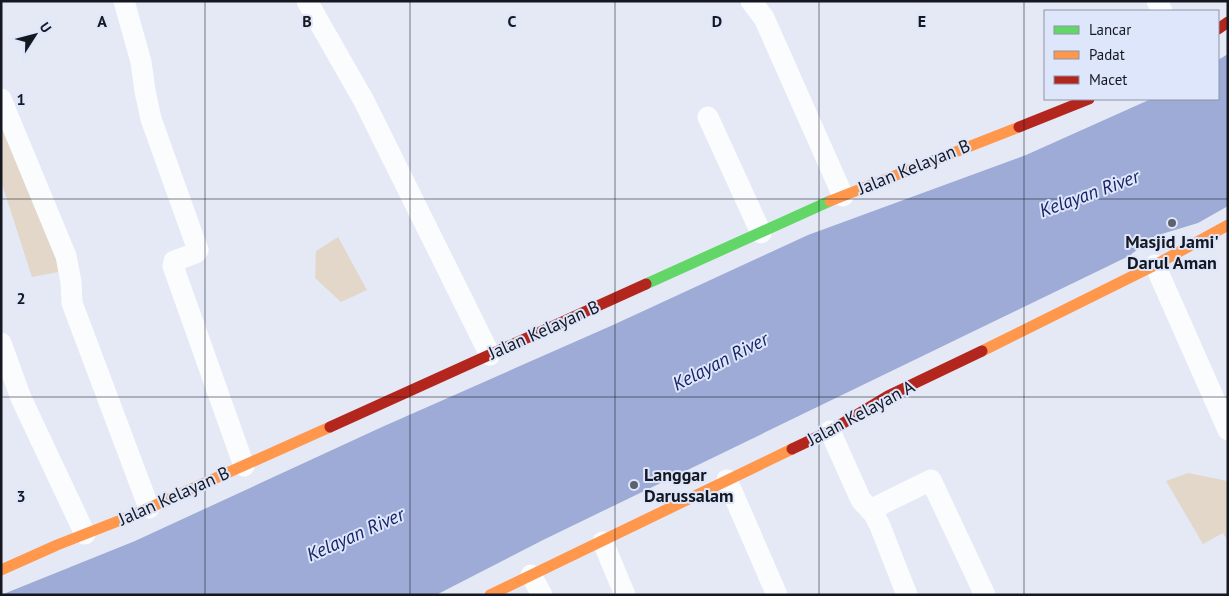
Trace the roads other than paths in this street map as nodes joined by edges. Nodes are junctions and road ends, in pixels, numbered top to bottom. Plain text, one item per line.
1 (124, 1) edge
2 (307, 1) edge
3 (756, 3) edge
4 (1, 99) edge
5 (1087, 100) edge
6 (708, 117) dead end
7 (843, 196) junction
8 (1228, 226) edge
9 (761, 233) junction
10 (1155, 265) junction
11 (1, 343) edge
12 (490, 354) junction
13 (1228, 430) edge
14 (830, 431) junction
15 (244, 466) junction
16 (727, 480) junction
17 (149, 508) junction
18 (870, 510) junction
19 (85, 534) junction
20 (603, 542) junction
21 (1, 570) edge
22 (532, 575) junction
23 (490, 595) edge
24 (542, 595) edge
25 (625, 595) edge
26 (777, 595) edge
27 (907, 595) edge
28 (985, 595) edge

1 - 15 street
2 - 12 street
3 - 7 street
4 - 17 street
5 - 7 street, Jalan Kelayan B
6 - 9 street
7 - 9 street, Jalan Kelayan B
8 - 10 street, Jalan Kelayan A
9 - 12 street, Jalan Kelayan B
10 - 13 street
10 - 14 street, Jalan Kelayan A
11 - 19 street
12 - 15 street, Jalan Kelayan B
14 - 16 street, Jalan Kelayan A
14 - 18 street
15 - 17 street, Jalan Kelayan B
16 - 20 street, Jalan Kelayan A
16 - 26 street
17 - 19 street, Jalan Kelayan B
18 - 27 street
18 - 28 street
19 - 21 street, Jalan Kelayan B
20 - 22 street, Jalan Kelayan A
20 - 25 street
22 - 23 street, Jalan Kelayan A
22 - 24 street

